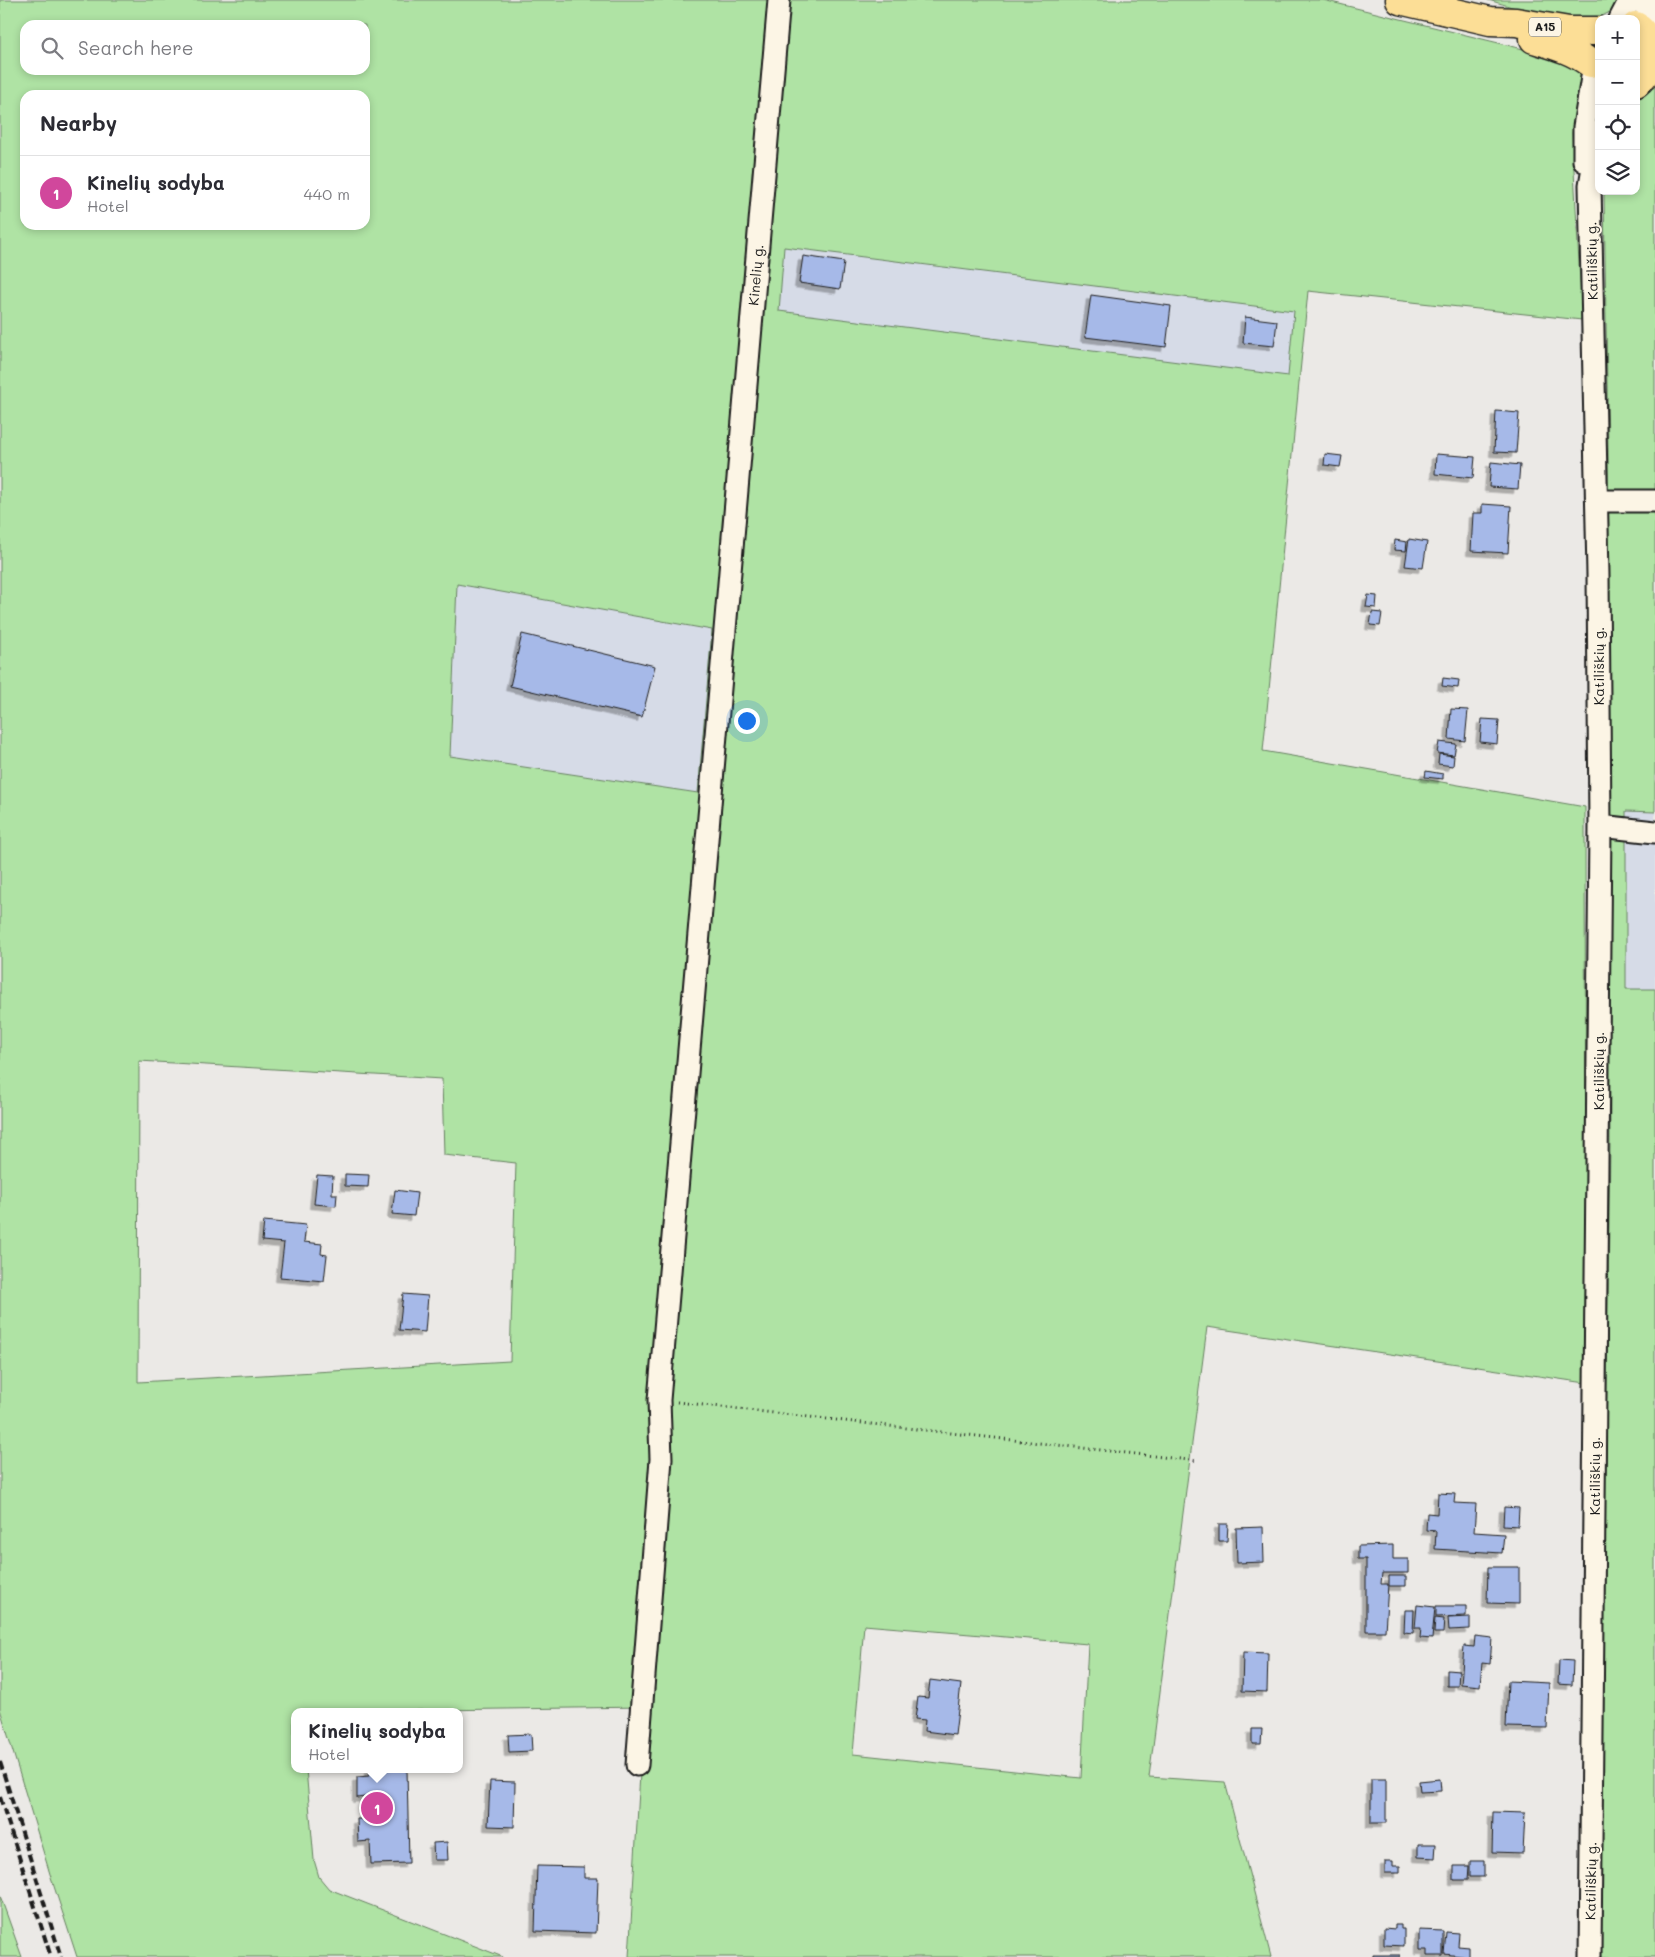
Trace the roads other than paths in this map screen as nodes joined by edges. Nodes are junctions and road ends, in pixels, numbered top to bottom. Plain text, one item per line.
1 (779, 0) edge
2 (1400, 0) edge
3 (1630, 0) edge
4 (1649, 0) edge
5 (1490, 22) junction
6 (1595, 31) edge
7 (1641, 32) edge
8 (1595, 37) edge
9 (1594, 70) edge
10 (1646, 78) edge
11 (1596, 150) edge
12 (1590, 185) junction
13 (1597, 501) junction
14 (1655, 502) edge
15 (1600, 826) junction
16 (1655, 832) edge
17 (638, 1764) dead end
18 (1590, 1957) edge

1 - 17 street, Kinelių g.
2 - 5 highway, A15
3 - 7 street
4 - 7 street
5 - 6 highway, A15
5 - 9 highway, A15
7 - 10 highway
8 - 9 highway, A15
9 - 12 street, Katiliškių g.
11 - 12 street, Katiliškių g.
12 - 13 street, Katiliškių g.
13 - 14 street
13 - 15 street, Katiliškių g.
15 - 16 street
15 - 18 street, Katiliškių g.

